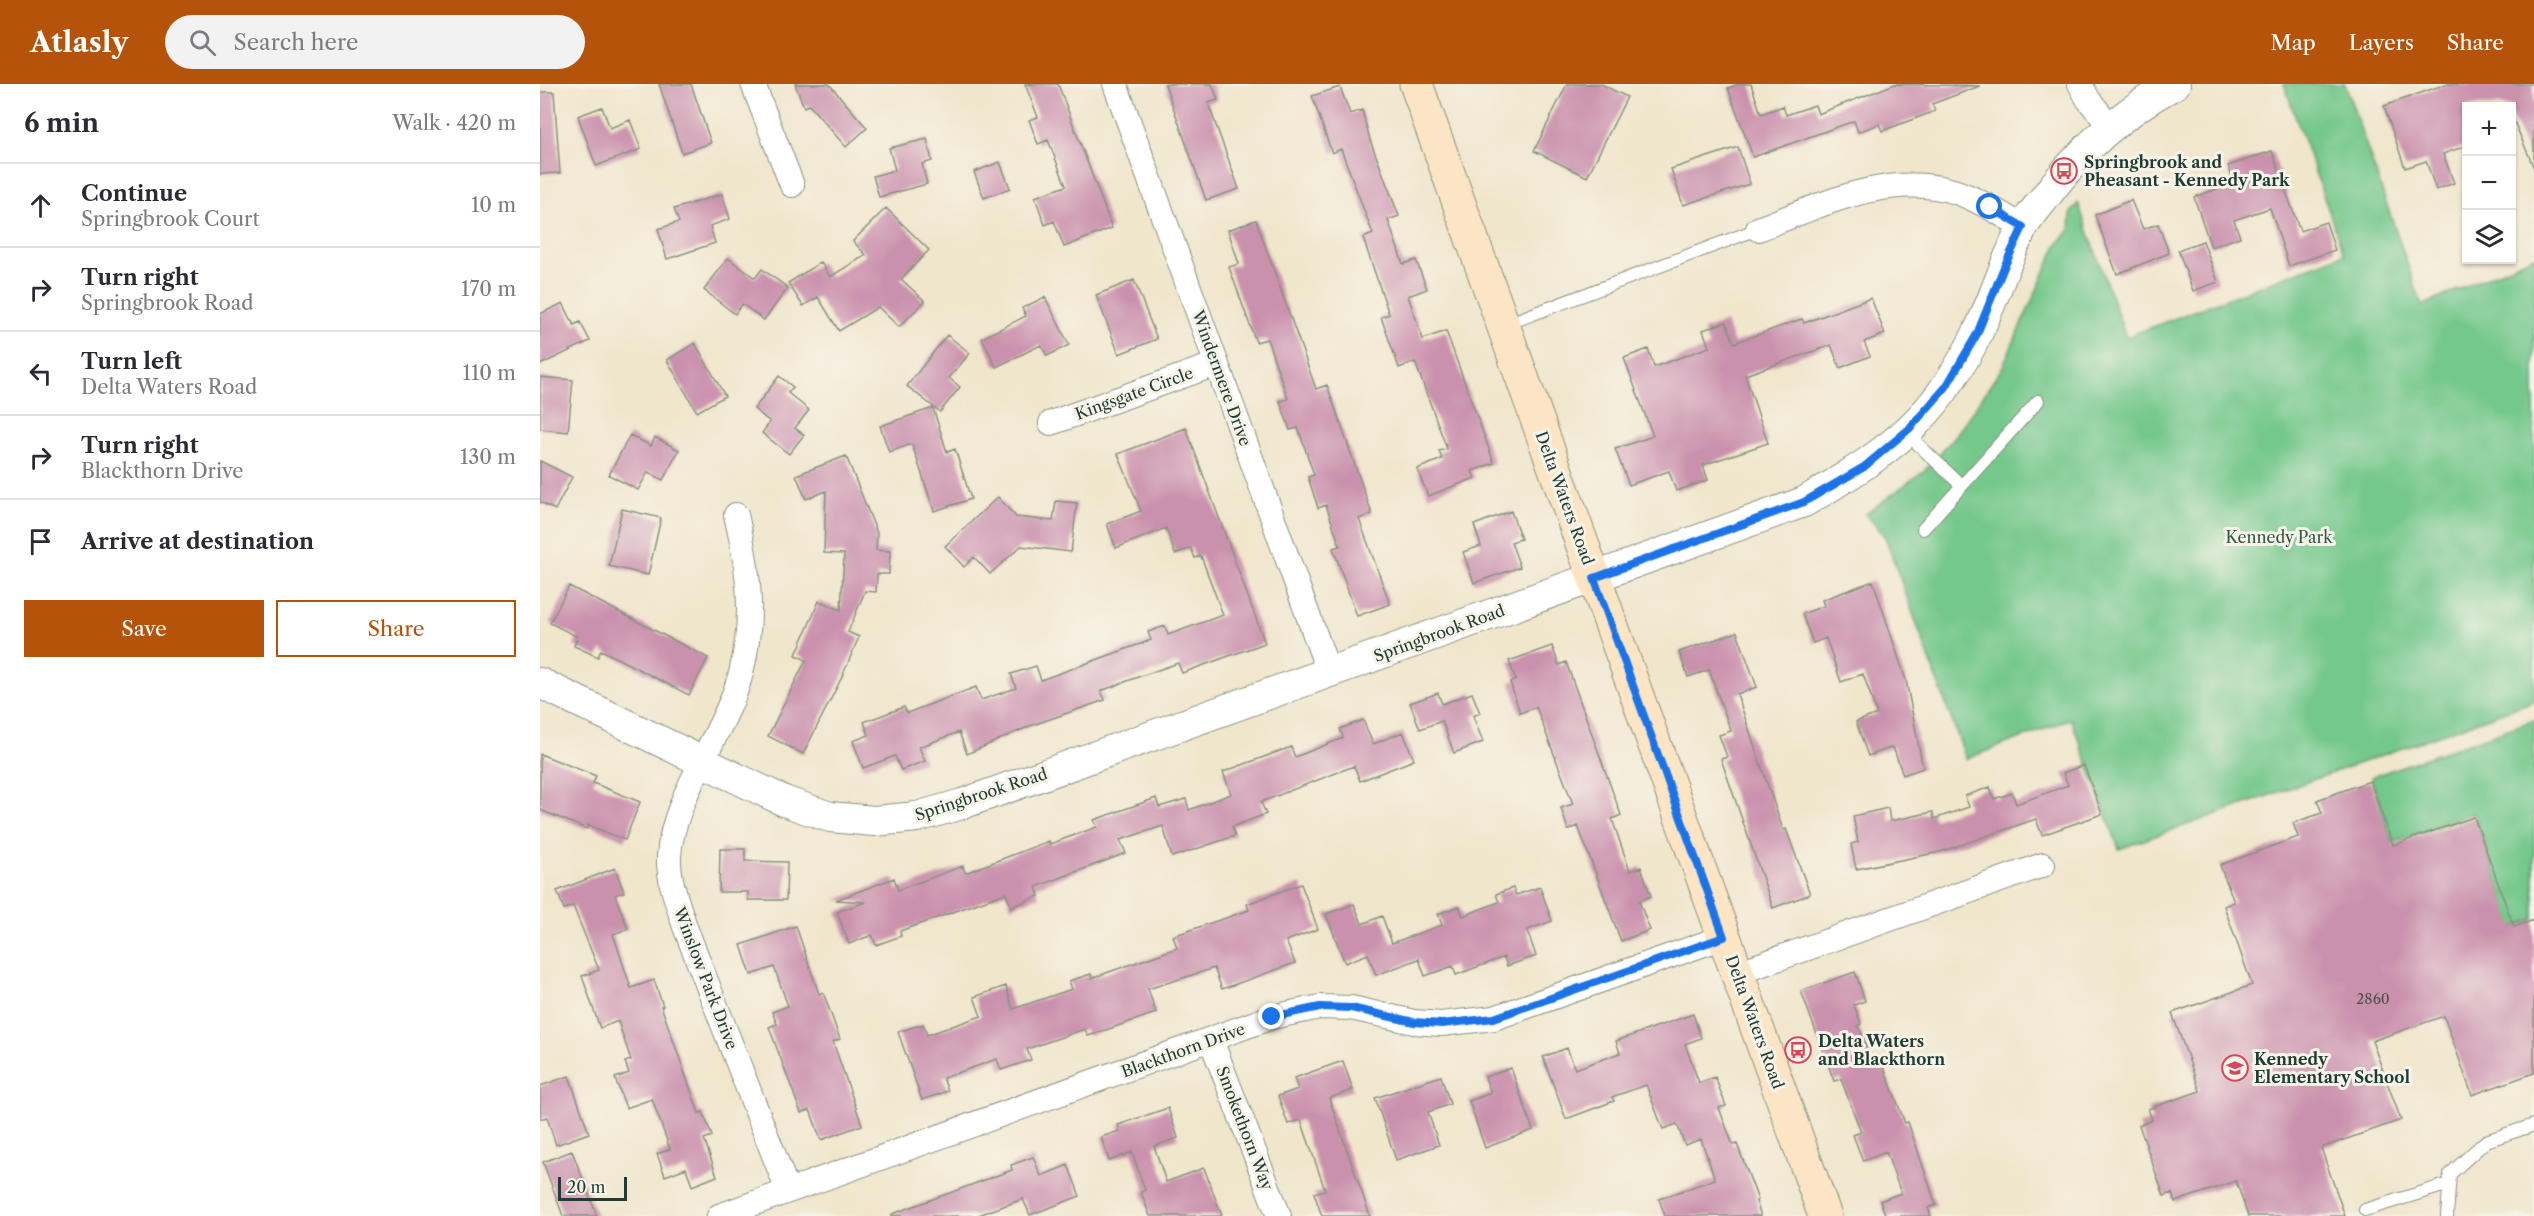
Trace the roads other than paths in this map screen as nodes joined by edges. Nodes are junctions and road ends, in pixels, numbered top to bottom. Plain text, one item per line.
1 (753, 84) edge
2 (1115, 84) edge
3 (1416, 84) edge
4 (2080, 84) edge
5 (2175, 84) edge
6 (2110, 126) junction
7 (792, 185) dead end
8 (2023, 227) junction
9 (1758, 229) joint
10 (1503, 325) junction
11 (1216, 364) junction
12 (2038, 401) dead end
13 (1051, 423) dead end
14 (1905, 432) junction
15 (1962, 485) junction
16 (736, 515) dead end
17 (1923, 529) dead end
18 (1594, 578) junction
19 (1329, 673) junction
20 (540, 683) edge
21 (702, 762) junction
22 (2043, 865) dead end
23 (1724, 937) junction
24 (1737, 973) junction
25 (1211, 1040) junction
26 (2534, 1125) edge
27 (2449, 1184) junction
28 (788, 1191) junction
29 (2365, 1210) dead end
30 (719, 1216) edge
31 (1279, 1216) edge
32 (1825, 1216) edge
33 (2447, 1216) edge

1 - 7 street
2 - 11 street, Windermere Drive
3 - 10 main road, Delta Waters Road
4 - 6 street
5 - 6 street, Springbrook Road
6 - 8 street, Springbrook Road
8 - 9 street
8 - 14 street, Springbrook Road
9 - 10 lane
10 - 18 main road, Delta Waters Road
11 - 13 street, Kingsgate Circle
11 - 19 street, Windermere Drive
12 - 15 lane
14 - 15 lane
14 - 18 street, Springbrook Road
15 - 17 lane
16 - 21 street, Winslow Park Drive
18 - 19 street, Springbrook Road
18 - 23 main road, Delta Waters Road
19 - 21 street, Springbrook Road
20 - 21 street, Springbrook Road
21 - 28 street, Winslow Park Drive
22 - 24 street
23 - 24 main road, Delta Waters Road
23 - 25 street, Blackthorn Drive
24 - 32 main road, Delta Waters Road
25 - 28 street, Blackthorn Drive
25 - 31 street, Smokethorn Way
26 - 27 lane
27 - 29 lane
27 - 33 lane
28 - 30 street, Blackthorn Drive

